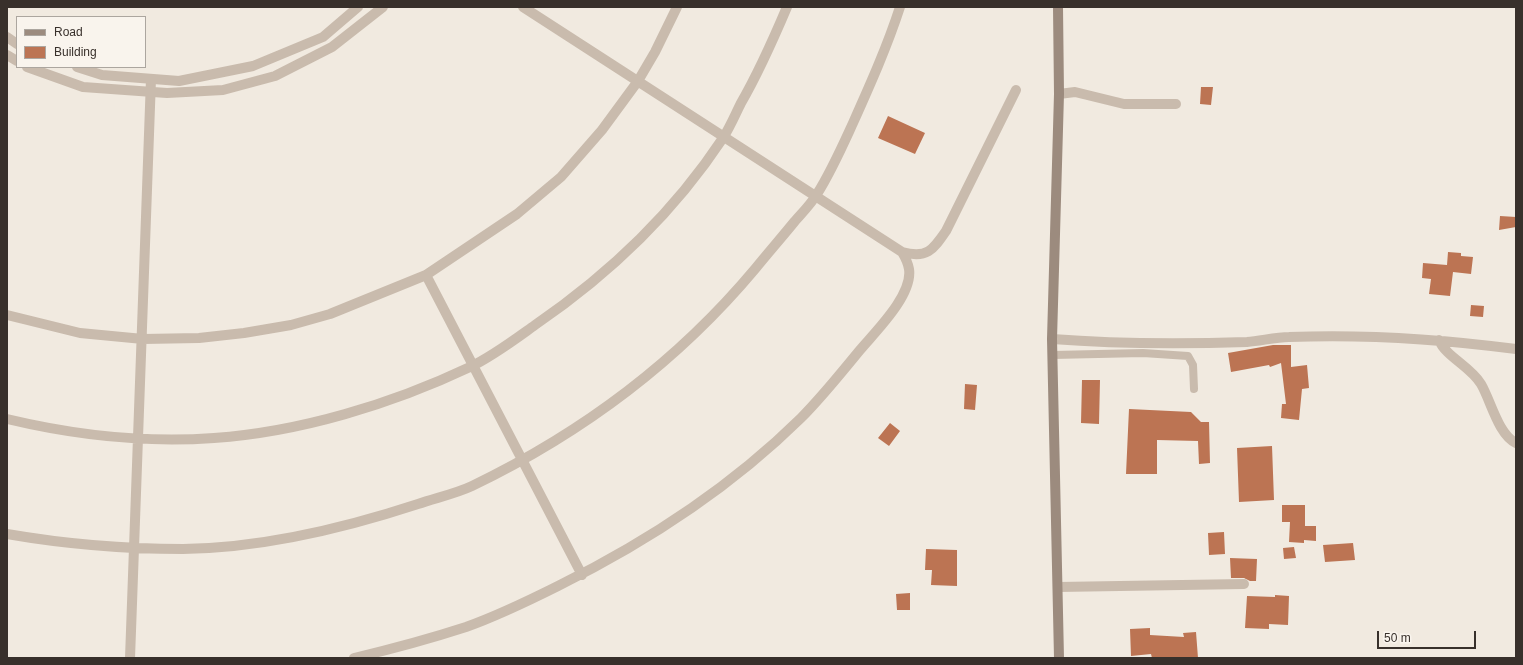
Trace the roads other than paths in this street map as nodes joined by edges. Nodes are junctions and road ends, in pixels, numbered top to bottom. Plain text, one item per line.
1 (358, 7) edge
2 (383, 7) edge
3 (523, 7) edge
4 (677, 7) edge
5 (787, 7) edge
6 (900, 7) edge
7 (1058, 7) edge
8 (7, 37) edge
9 (16, 43) edge
10 (7, 55) edge
11 (16, 60) edge
12 (30, 68) edge
13 (81, 68) edge
14 (151, 79) junction
15 (638, 82) junction
16 (1016, 90) dead end
17 (150, 93) junction
18 (1059, 94) junction
19 (1176, 104) dead end
20 (724, 137) junction
21 (816, 196) junction
22 (902, 252) junction
23 (426, 275) junction
24 (7, 315) edge
25 (1052, 339) junction
26 (1438, 340) junction
27 (1516, 348) edge
28 (1053, 355) junction
29 (1194, 389) dead end
30 (7, 419) edge
31 (1516, 443) edge
32 (7, 534) edge
33 (582, 575) junction
34 (1244, 584) dead end
35 (1058, 587) junction
36 (130, 658) edge
37 (354, 658) edge
38 (1059, 658) edge

1 - 14 street
2 - 17 street
3 - 15 street
4 - 15 street
5 - 20 street
6 - 21 street
7 - 18 street
8 - 9 street
10 - 11 street
12 - 17 street
13 - 14 street
14 - 17 street
15 - 20 street
15 - 23 street
16 - 22 street
17 - 36 street
18 - 19 street
18 - 25 street
20 - 21 street
20 - 30 street
21 - 22 street
21 - 32 street
22 - 33 street
23 - 24 street
23 - 33 street
25 - 26 street
25 - 28 street
26 - 27 street
26 - 31 street
28 - 29 lane
28 - 35 street
33 - 37 street
34 - 35 street
35 - 38 street

